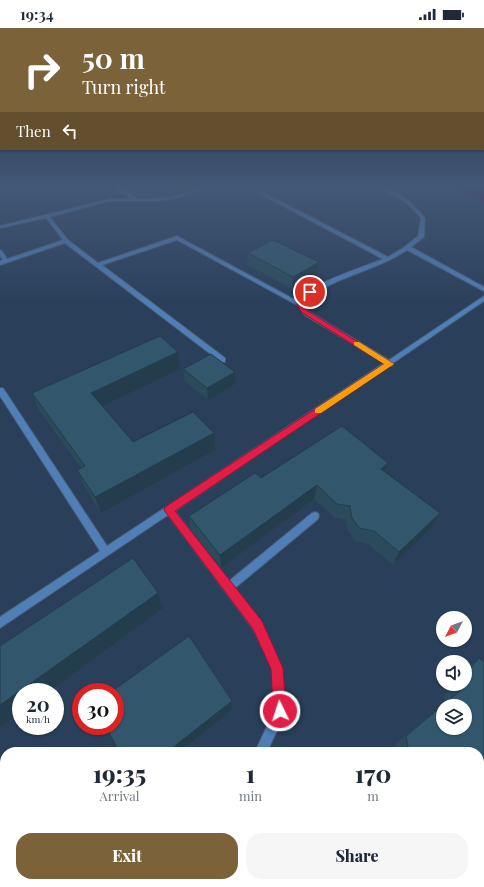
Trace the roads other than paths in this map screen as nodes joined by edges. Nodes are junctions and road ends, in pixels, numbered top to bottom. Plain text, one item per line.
1 (55, 226) edge
2 (324, 226) edge
3 (422, 226) edge
4 (66, 241) junction
5 (408, 248) junction
6 (0, 252) edge
7 (388, 259) junction
8 (6, 261) junction
9 (0, 263) edge
10 (98, 265) junction
11 (484, 288) edge
12 (484, 298) edge
13 (301, 305) junction
14 (223, 360) dead end
15 (390, 364) junction
16 (0, 390) edge
17 (169, 510) junction
18 (315, 516) dead end
19 (105, 551) junction
20 (229, 587) junction
21 (0, 623) edge
22 (263, 747) edge

1 - 4 street
2 - 7 street
3 - 5 street
4 - 8 street
4 - 10 street
5 - 7 street
5 - 11 street
6 - 8 street
7 - 13 street
8 - 9 street
10 - 13 street
10 - 14 street
12 - 15 street
13 - 15 street
15 - 17 street
16 - 19 street
17 - 19 street
17 - 20 street
18 - 20 street
19 - 21 street
20 - 22 street

